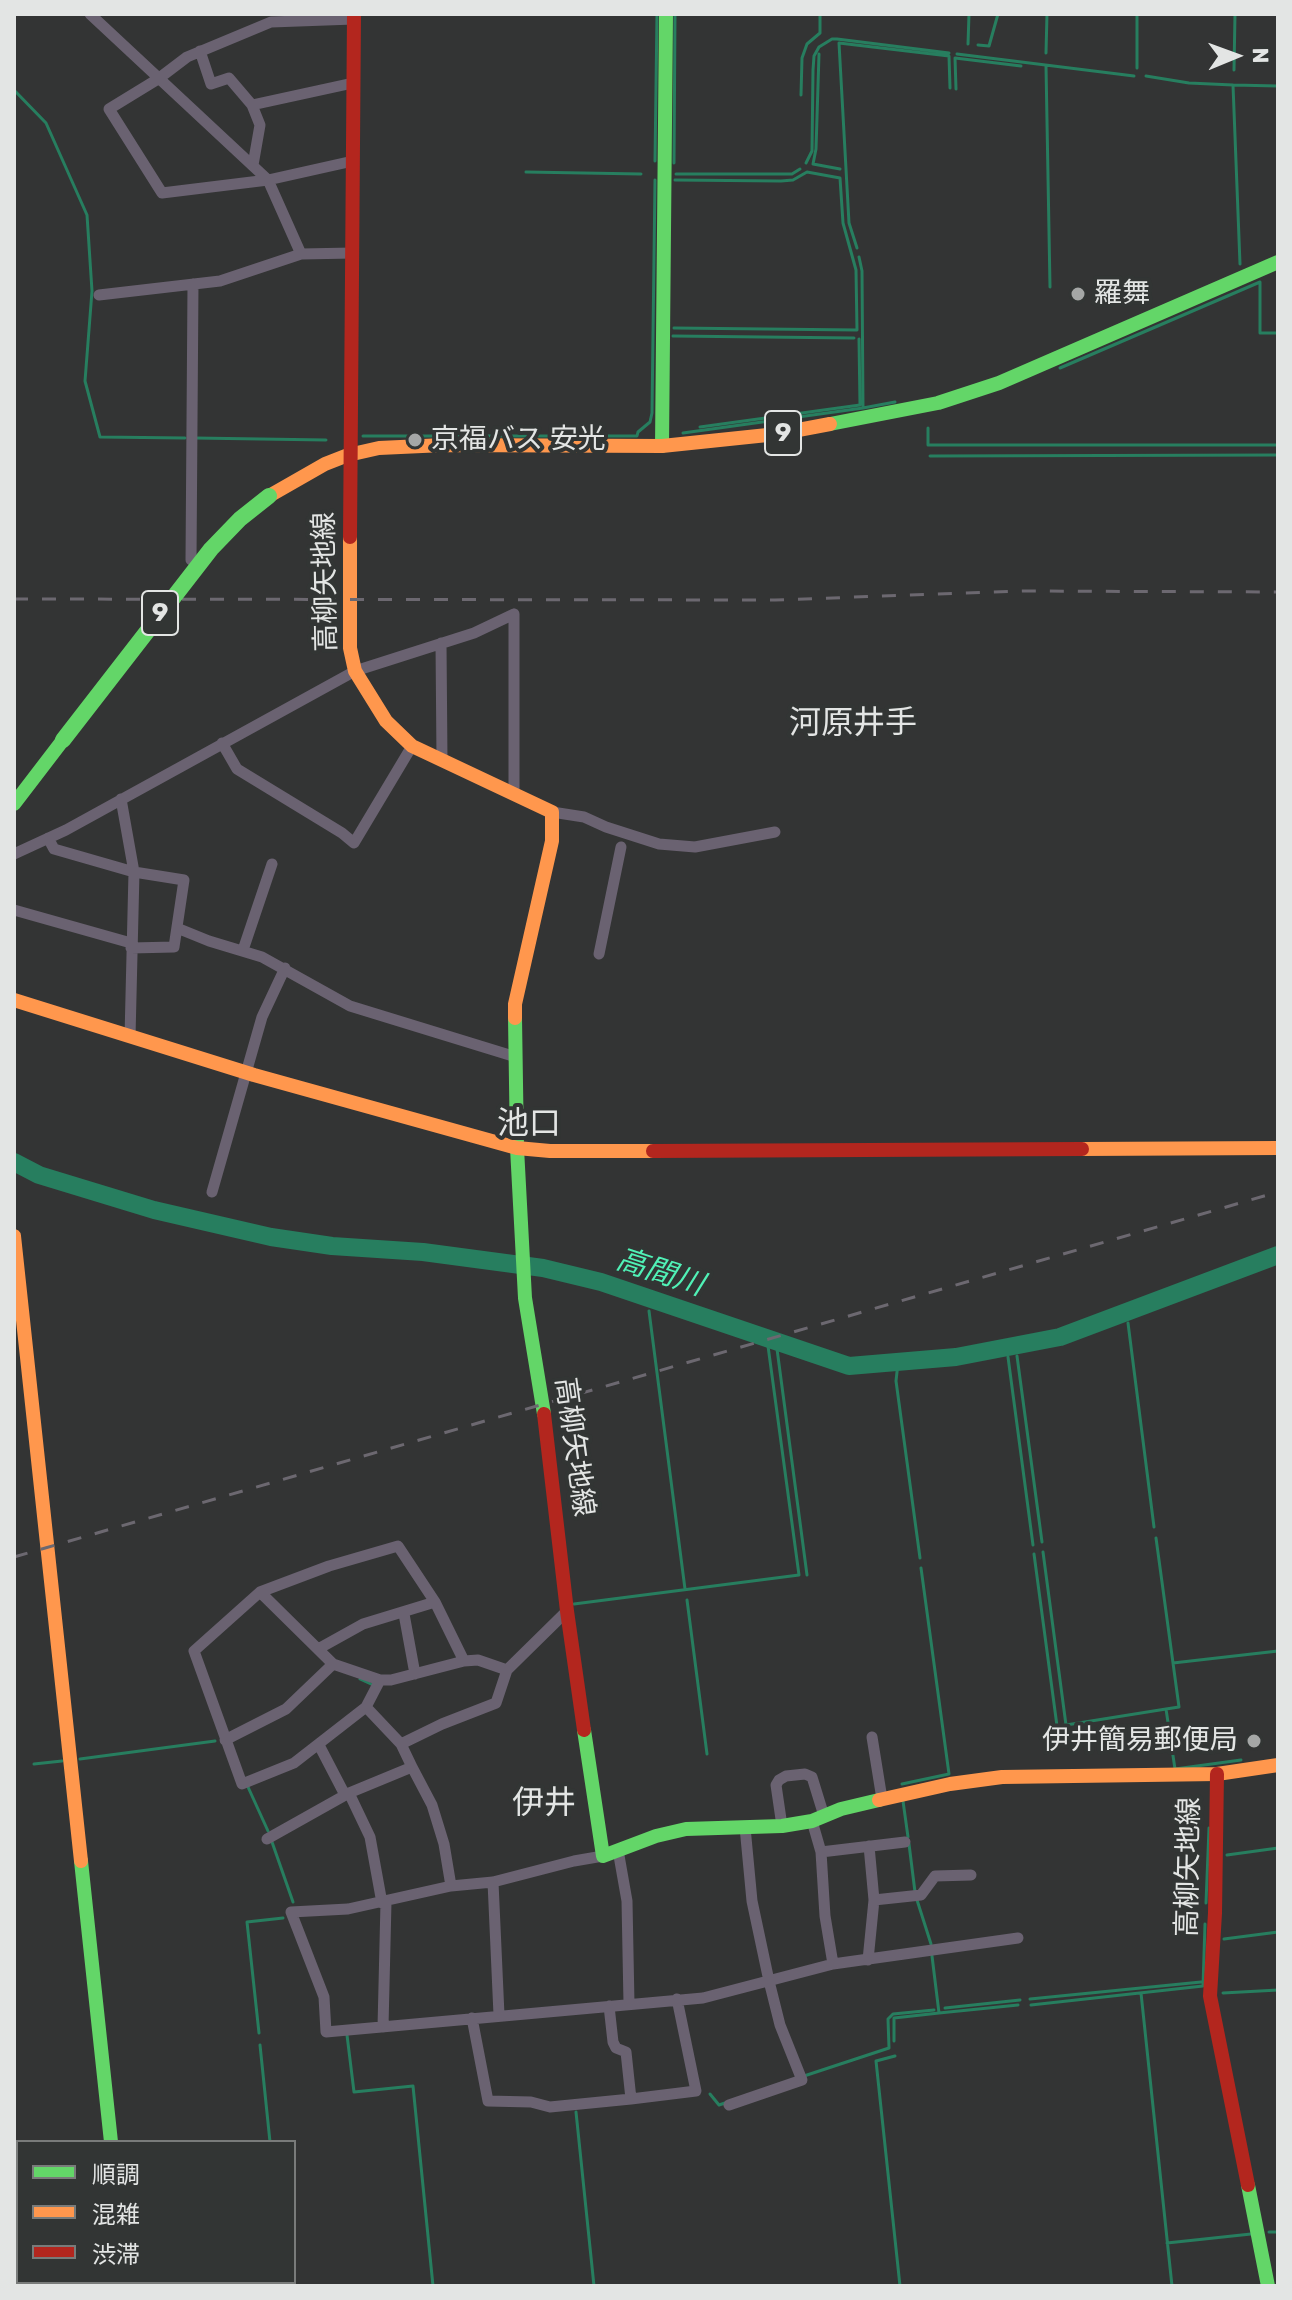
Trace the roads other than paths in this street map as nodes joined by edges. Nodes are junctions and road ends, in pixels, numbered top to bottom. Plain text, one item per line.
1 (90, 14) edge
2 (666, 14) edge
3 (354, 16) edge
4 (200, 51) junction
5 (158, 79) junction
6 (353, 83) junction
7 (252, 105) junction
8 (353, 161) junction
9 (253, 165) junction
10 (268, 180) junction
11 (353, 253) junction
12 (301, 254) junction
13 (1278, 262) edge
14 (193, 284) junction
15 (99, 295) dead end
16 (662, 446) junction
17 (351, 454) junction
18 (191, 560) dead end
19 (441, 643) junction
20 (355, 671) junction
21 (222, 743) junction
22 (412, 746) junction
23 (442, 760) junction
24 (514, 793) junction
25 (121, 799) junction
26 (14, 804) edge
27 (552, 812) junction
28 (775, 832) dead end
29 (48, 838) junction
30 (621, 847) dead end
31 (14, 854) edge
32 (272, 864) dead end
33 (134, 872) junction
34 (14, 910) edge
35 (177, 928) junction
36 (131, 945) junction
37 (243, 950) junction
38 (599, 954) dead end
39 (285, 968) junction
40 (14, 1000) edge
41 (130, 1037) junction
42 (516, 1057) junction
43 (246, 1073) junction
44 (517, 1148) junction
45 (1278, 1148) edge
46 (212, 1192) dead end
47 (14, 1236) edge
48 (260, 1592) junction
49 (435, 1602) junction
50 (567, 1611) junction
51 (404, 1614) junction
52 (318, 1649) junction
53 (464, 1661) junction
54 (333, 1664) junction
55 (507, 1670) junction
56 (415, 1674) junction
57 (380, 1680) junction
58 (366, 1707) junction
59 (872, 1737) dead end
60 (225, 1740) junction
61 (401, 1744) junction
62 (319, 1745) junction
63 (1278, 1765) edge
64 (412, 1767) junction
65 (1217, 1774) junction
66 (347, 1794) junction
67 (882, 1799) junction
68 (818, 1818) junction
69 (782, 1826) junction
70 (745, 1827) junction
71 (267, 1839) dead end
72 (905, 1842) dead end
73 (869, 1846) junction
74 (821, 1852) junction
75 (610, 1853) junction
76 (971, 1875) dead end
77 (493, 1882) junction
78 (451, 1886) junction
79 (874, 1900) junction
80 (384, 1902) junction
81 (1018, 1938) dead end
82 (868, 1960) junction
83 (833, 1964) junction
84 (769, 1981) junction
85 (677, 1999) junction
86 (629, 2004) junction
87 (609, 2006) junction
88 (499, 2015) junction
89 (472, 2018) junction
90 (383, 2027) junction
91 (631, 2099) junction
92 (729, 2105) dead end
93 (111, 2140) edge
94 (1268, 2286) edge

1 - 5 street
2 - 16 main road
3 - 4 street
3 - 6 main road, 高柳矢地線
4 - 5 street
4 - 7 street
5 - 9 street
5 - 10 street
6 - 7 street
6 - 8 main road, 高柳矢地線
7 - 9 street
8 - 10 street
8 - 11 main road, 高柳矢地線
9 - 10 street
10 - 12 street
11 - 12 street
11 - 17 main road, 高柳矢地線
12 - 14 street
13 - 16 main road, 9
14 - 15 street
14 - 18 street
16 - 17 main road, 9
17 - 20 main road, 高柳矢地線
17 - 26 main road, 9, bridge
19 - 20 street
19 - 23 street
19 - 24 street
20 - 21 street
20 - 22 main road, 高柳矢地線
21 - 22 street
21 - 25 street
22 - 23 main road, 高柳矢地線
23 - 24 main road, 高柳矢地線
24 - 27 main road, 高柳矢地線
25 - 29 street
25 - 33 street
27 - 28 street
27 - 42 main road, 高柳矢地線
29 - 31 street
29 - 33 street
30 - 38 street
32 - 37 street
33 - 35 street
33 - 36 street
34 - 36 street
35 - 36 street
35 - 37 street
36 - 41 street
37 - 39 street
39 - 42 street
39 - 43 street
40 - 41 main road
41 - 43 main road
42 - 44 main road, 高柳矢地線
43 - 44 main road
43 - 46 street
44 - 45 main road
44 - 50 main road, 高柳矢地線
47 - 93 main road
48 - 49 street
48 - 52 street
48 - 60 street
49 - 51 street
49 - 53 street
50 - 55 street
50 - 75 main road, 高柳矢地線
51 - 52 street
51 - 56 street
52 - 54 street
53 - 55 street
53 - 56 street
54 - 57 street
54 - 60 street
55 - 61 street
56 - 57 street
57 - 58 street
58 - 61 street
58 - 62 street
59 - 67 street
60 - 62 street
61 - 64 street
62 - 66 street
63 - 65 main road
64 - 66 street
64 - 78 street
65 - 67 main road, 高柳矢地線
65 - 94 main road, 高柳矢地線
66 - 71 street
66 - 80 street
67 - 68 main road, 高柳矢地線
68 - 69 main road, 高柳矢地線
68 - 69 street
68 - 74 street
69 - 70 main road, 高柳矢地線
70 - 75 main road, 高柳矢地線
70 - 84 street
72 - 73 street
73 - 74 street
73 - 79 street
74 - 83 street
75 - 77 street
75 - 86 street
76 - 79 street
77 - 78 street
77 - 88 street
78 - 80 street
79 - 82 street
80 - 90 street
80 - 90 street
81 - 82 street
82 - 83 street
83 - 84 street
84 - 85 street
84 - 92 street
85 - 86 street
85 - 91 street
86 - 87 street
87 - 88 street
87 - 91 street
88 - 89 street
89 - 90 street
89 - 91 street

